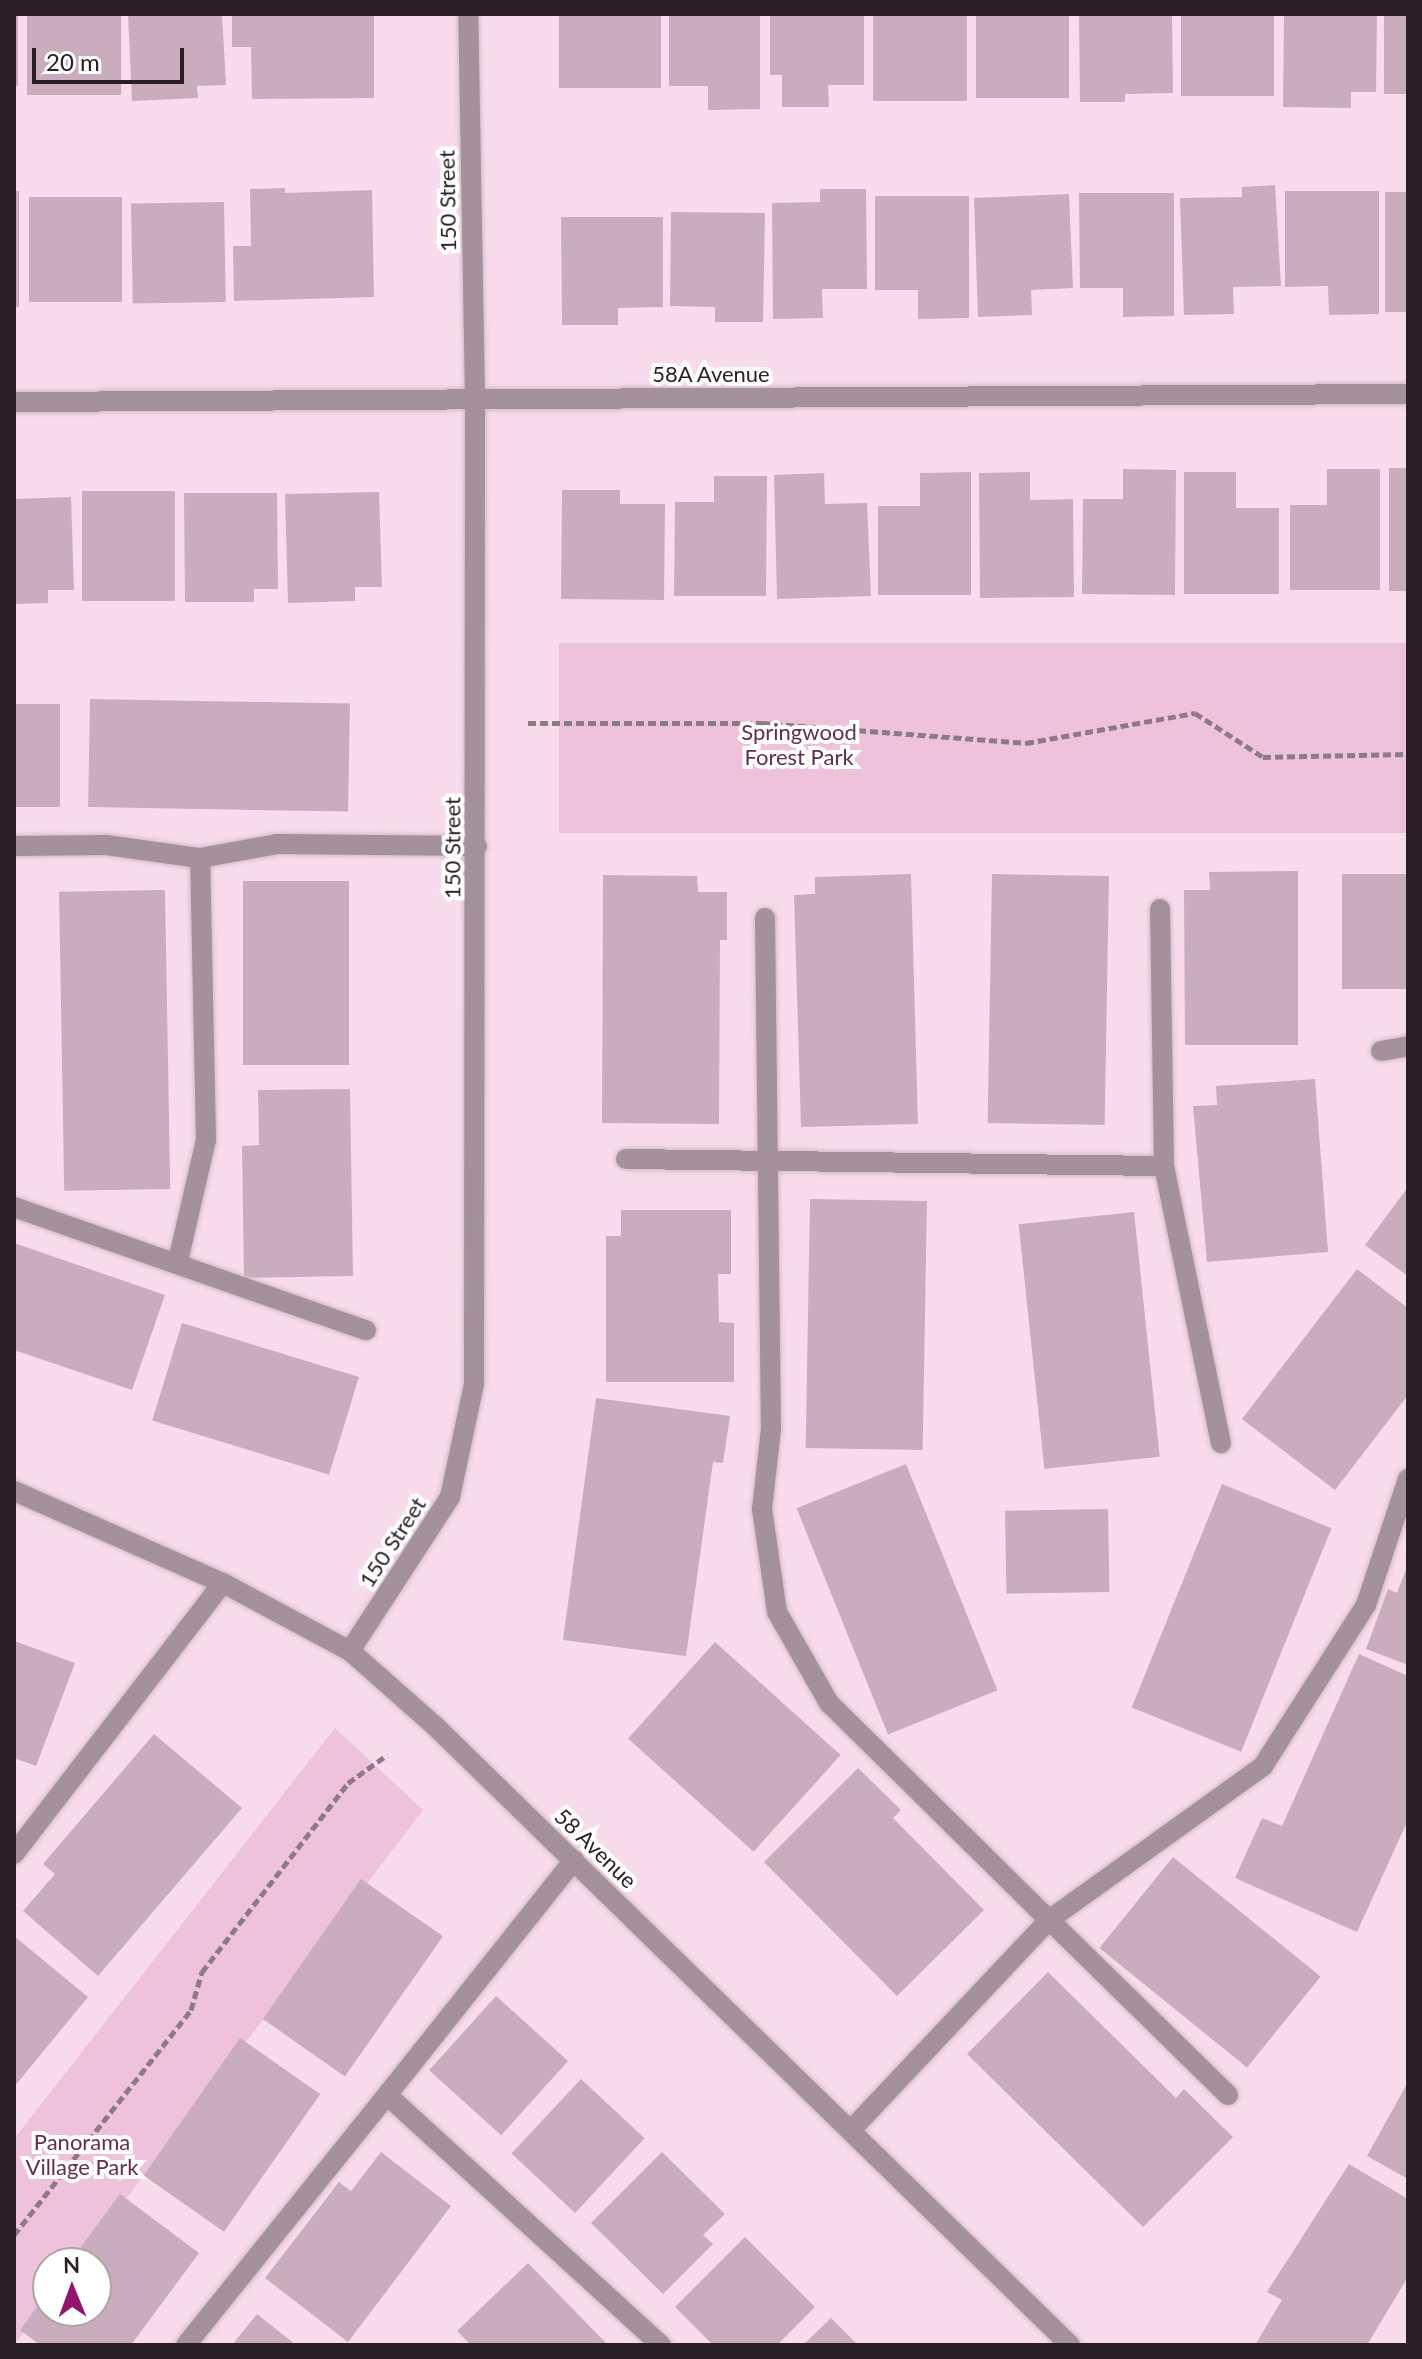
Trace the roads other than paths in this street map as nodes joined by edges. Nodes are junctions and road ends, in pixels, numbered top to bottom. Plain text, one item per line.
1 (468, 14) edge
2 (1408, 394) edge
3 (475, 399) junction
4 (14, 402) edge
5 (14, 846) edge
6 (477, 846) junction
7 (200, 858) junction
8 (1160, 909) dead end
9 (765, 918) dead end
10 (1408, 1046) edge
11 (1381, 1051) dead end
12 (770, 1158) junction
13 (626, 1159) dead end
14 (1164, 1166) junction
15 (14, 1207) edge
16 (178, 1261) junction
17 (366, 1330) dead end
18 (1221, 1443) dead end
19 (1408, 1479) edge
20 (14, 1491) edge
21 (223, 1583) junction
22 (350, 1651) junction
23 (21, 1828) edge
24 (14, 1854) edge
25 (574, 1860) junction
26 (1049, 1920) junction
27 (387, 2095) junction
28 (1228, 2095) dead end
29 (852, 2129) junction
30 (186, 2345) edge
31 (661, 2345) edge
32 (1070, 2345) edge

1 - 3 street, 150 Street
2 - 3 street, 58A Avenue
3 - 4 street, 58A Avenue
3 - 6 street, 150 Street
5 - 7 street
6 - 7 street
6 - 22 street, 150 Street
7 - 16 street
8 - 14 street
9 - 12 street
10 - 11 street
12 - 13 street
12 - 14 street
12 - 26 street
14 - 18 street
15 - 16 street
16 - 17 street
19 - 26 street
20 - 21 street, 58 Avenue
21 - 22 street, 58 Avenue
21 - 23 street
22 - 25 street, 58 Avenue
23 - 24 street
25 - 27 street
25 - 29 street, 58 Avenue
26 - 28 street
26 - 29 street
27 - 30 street
27 - 31 street
29 - 32 street, 58 Avenue

